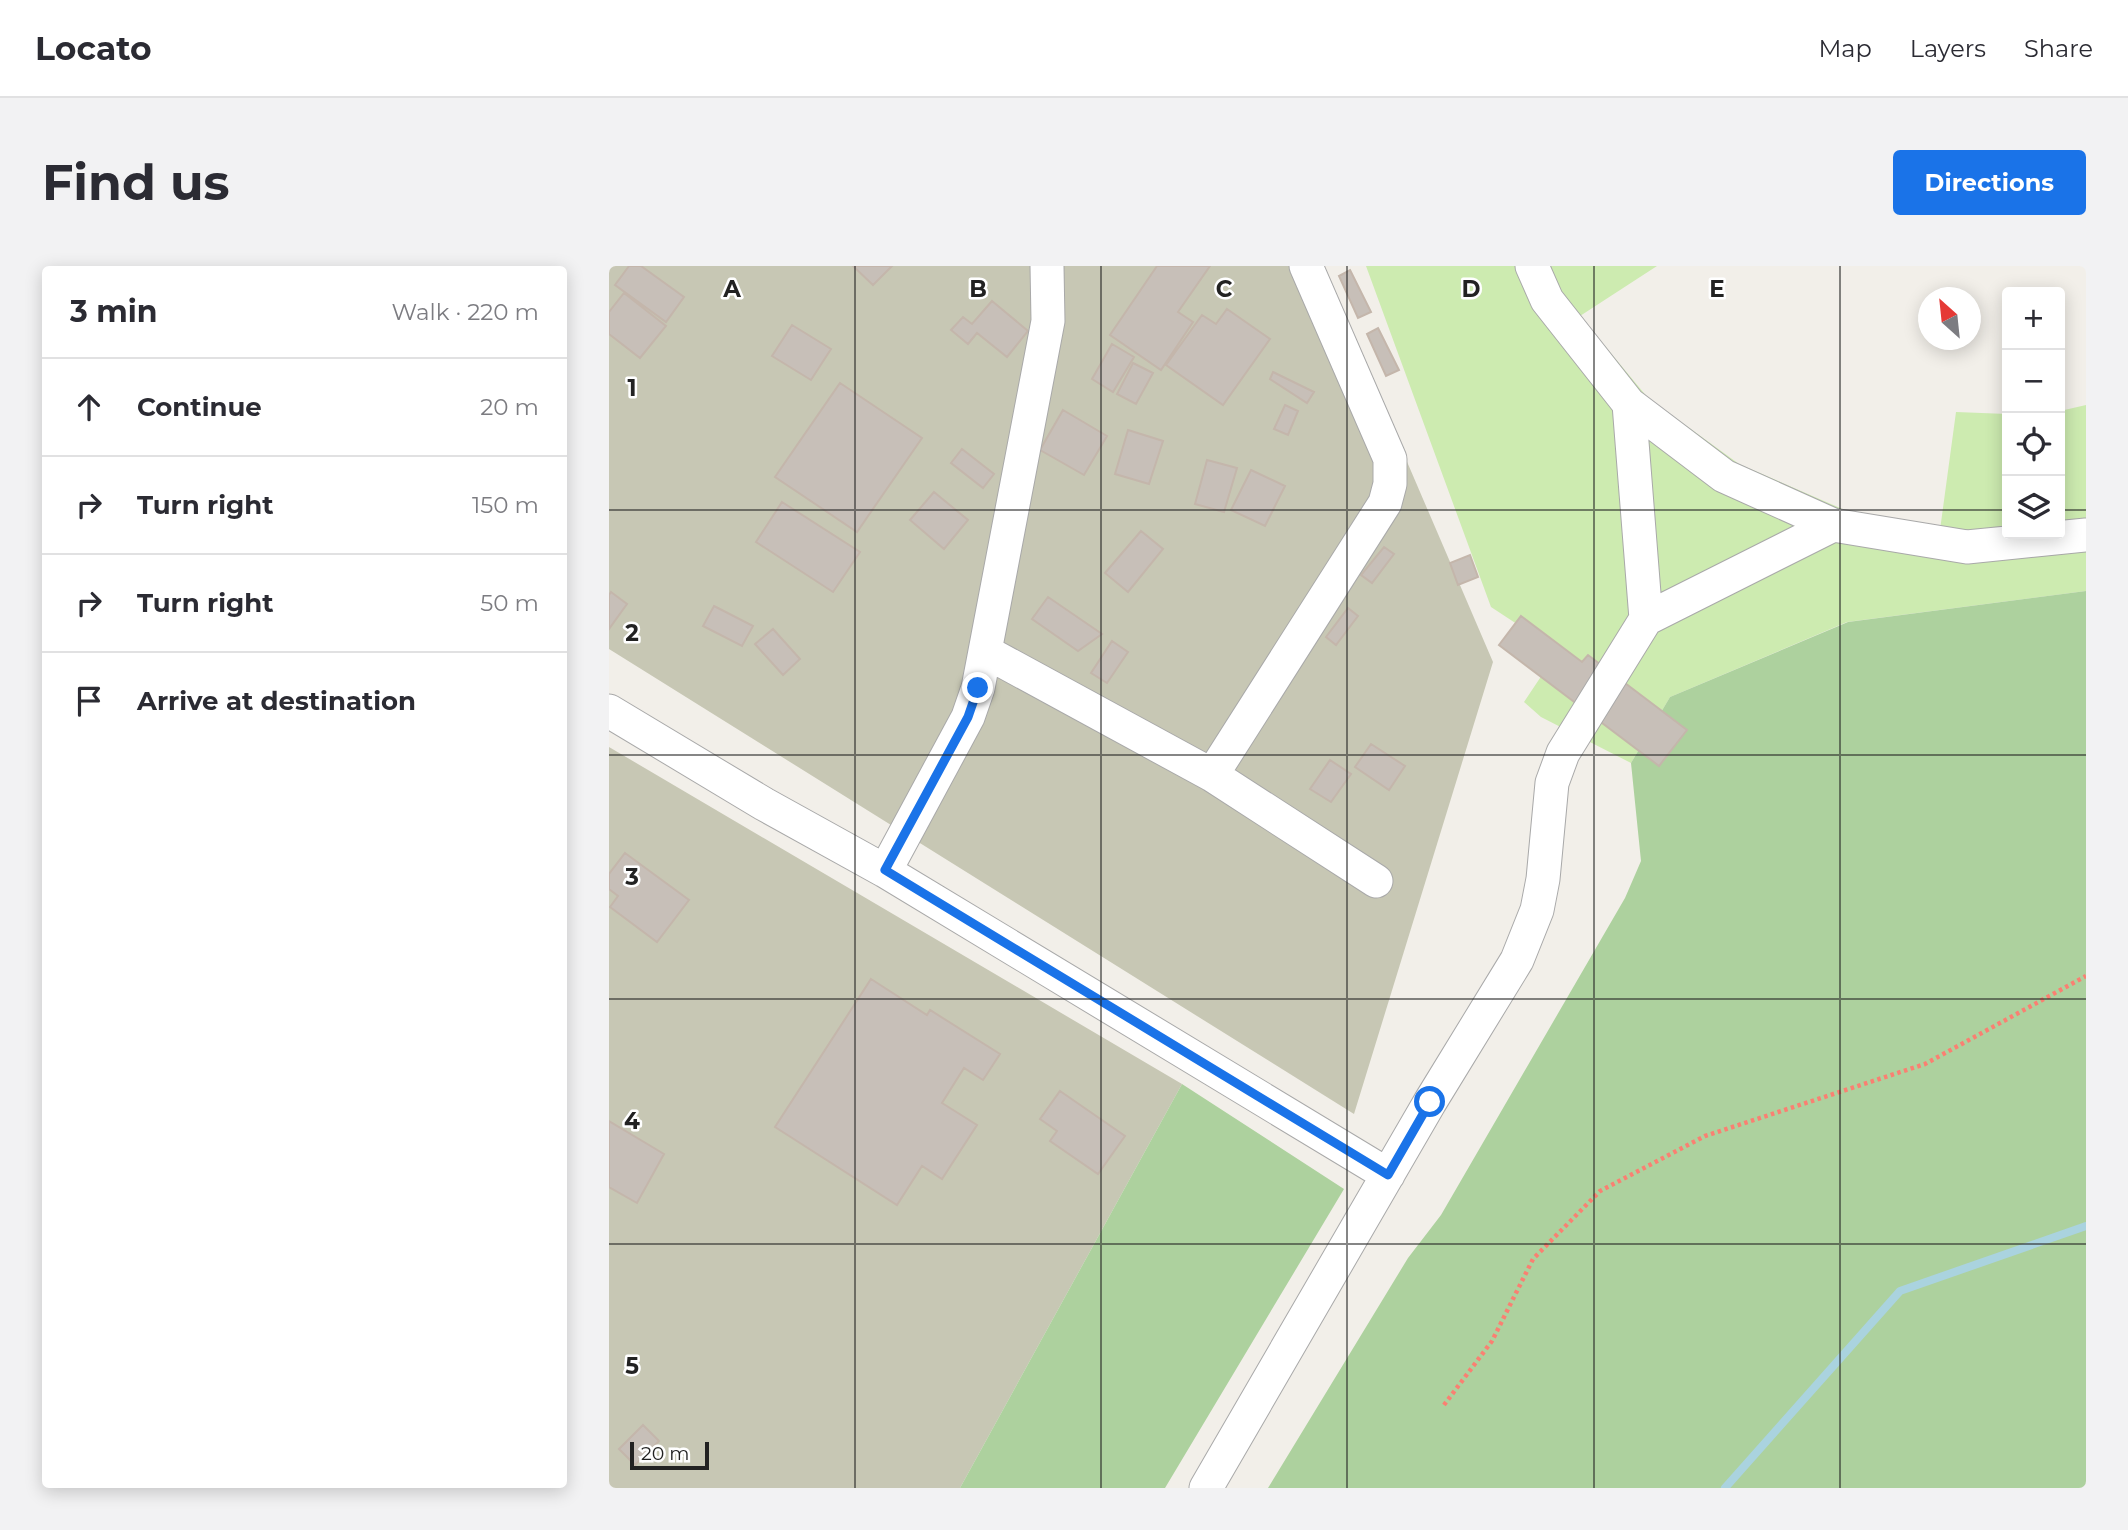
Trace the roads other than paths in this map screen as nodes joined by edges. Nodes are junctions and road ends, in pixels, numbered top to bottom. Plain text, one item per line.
1 (1047, 266) edge
2 (1306, 266) edge
3 (1532, 266) edge
4 (1629, 404) junction
5 (1833, 525) junction
6 (2086, 535) edge
7 (1646, 619) junction
8 (986, 652) junction
9 (609, 711) edge
10 (1212, 775) junction
11 (885, 870) junction
12 (1376, 881) dead end
13 (1388, 1175) junction
14 (1206, 1488) edge

1 - 8 street
2 - 10 street
3 - 4 street
4 - 5 street
4 - 7 street
5 - 6 street
5 - 7 street
7 - 13 street
8 - 10 street
8 - 11 street
9 - 11 street
10 - 12 street
11 - 13 street
13 - 14 street

